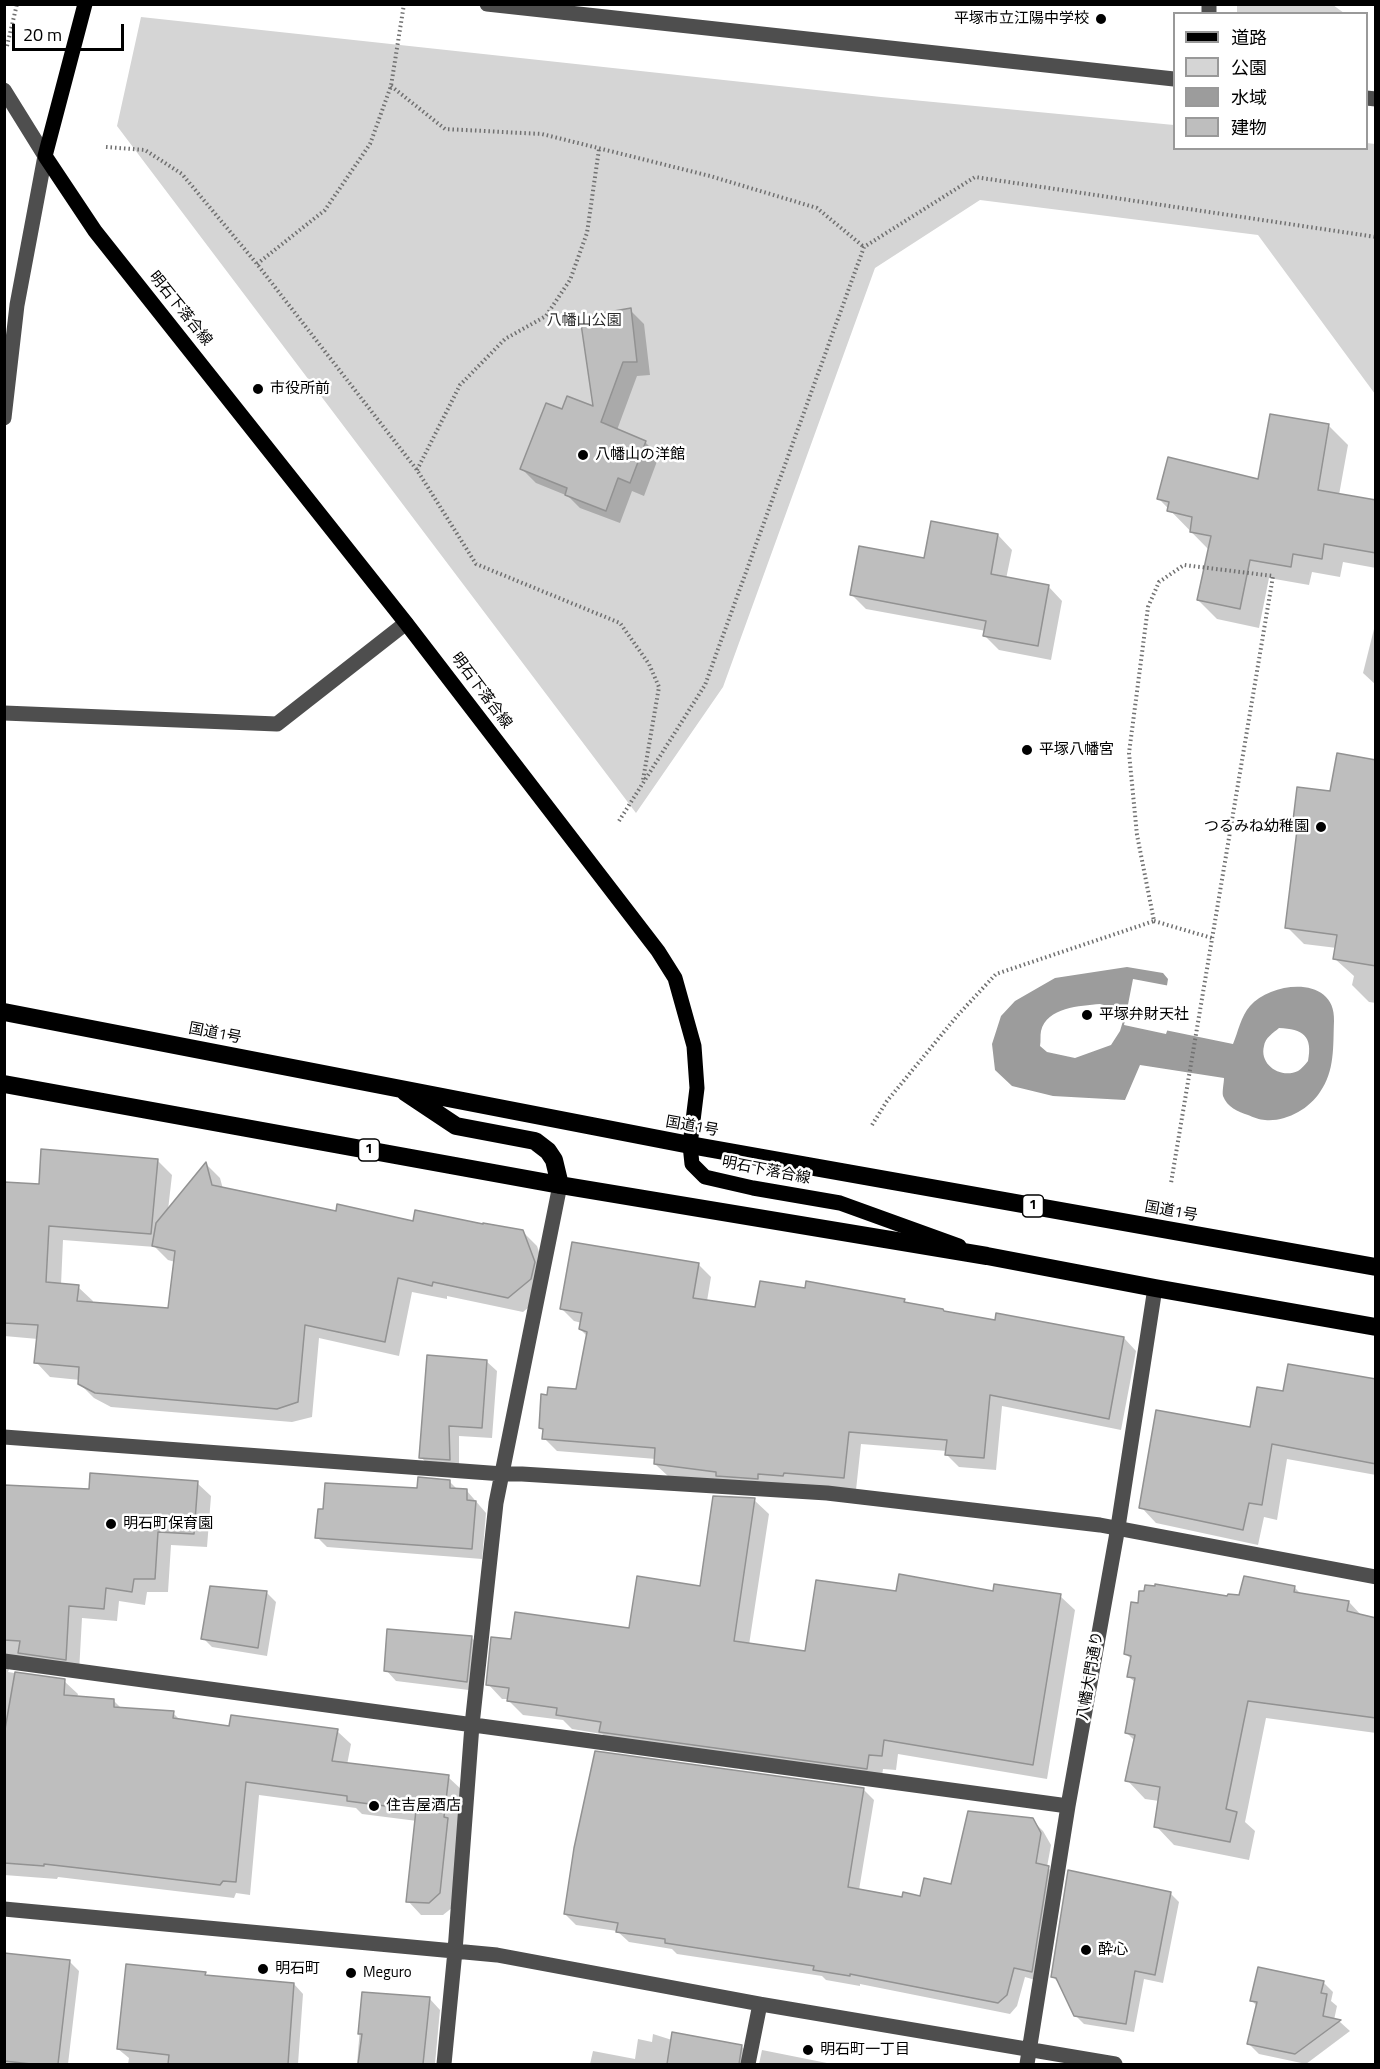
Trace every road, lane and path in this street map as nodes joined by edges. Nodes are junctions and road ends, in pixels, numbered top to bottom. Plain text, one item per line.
1 (17, 4) edge
2 (85, 4) edge
3 (404, 4) edge
4 (487, 4) edge
5 (7, 46) dead end
6 (1173, 79) edge
7 (391, 86) junction
8 (4, 90) edge
9 (106, 147) dead end
10 (599, 148) junction
11 (45, 156) junction
12 (1376, 237) edge
13 (864, 247) junction
14 (257, 264) junction
15 (4, 418) edge
16 (417, 470) junction
17 (406, 622) junction
18 (4, 713) edge
19 (643, 783) junction
20 (619, 821) dead end
21 (1154, 921) junction
22 (1212, 938) junction
23 (4, 1012) edge
24 (4, 1084) edge
25 (399, 1088) junction
26 (872, 1125) dead end
27 (690, 1145) junction
28 (1171, 1183) dead end
29 (560, 1185) junction
30 (987, 1256) junction
31 (1376, 1267) edge
32 (1155, 1288) junction
33 (1376, 1327) edge
34 (4, 1437) edge
35 (503, 1474) junction
36 (1118, 1527) junction
37 (1376, 1577) edge
38 (4, 1661) edge
39 (472, 1725) junction
40 (1068, 1806) junction
41 (4, 1909) edge
42 (455, 1951) junction
43 (760, 2004) junction
44 (1028, 2057) edge
45 (444, 2064) edge
46 (748, 2064) edge
47 (1115, 2064) edge

1 - 5 path
2 - 11 main road
3 - 7 path
4 - 6 street
7 - 10 path
7 - 14 path
8 - 11 street
9 - 14 path
10 - 13 path
10 - 16 path
11 - 15 street
11 - 17 main road, 明石下落合線
12 - 13 path
13 - 19 path
14 - 16 path
16 - 19 path
17 - 18 street
17 - 27 main road, 明石下落合線
19 - 20 path
21 - 22 path
21 - 22 path
21 - 26 path
22 - 28 path
23 - 25 highway, 国道1号 / 1
24 - 29 highway, 1
25 - 27 highway, 国道1号 / 1
25 - 29 highway
27 - 30 main road, 明石下落合線
27 - 31 highway, 国道1号 / 1
29 - 30 highway, 1
29 - 35 street
30 - 32 highway, 1
32 - 33 highway, 1
32 - 36 street, 八幡大門通り
34 - 35 street
35 - 36 street
35 - 39 street
36 - 37 street
36 - 40 street, 八幡大門通り
38 - 39 street
39 - 40 street
39 - 42 street
40 - 44 street, 八幡大門通り
41 - 42 street
42 - 43 street
42 - 45 street
43 - 44 street
43 - 46 street
44 - 47 street

